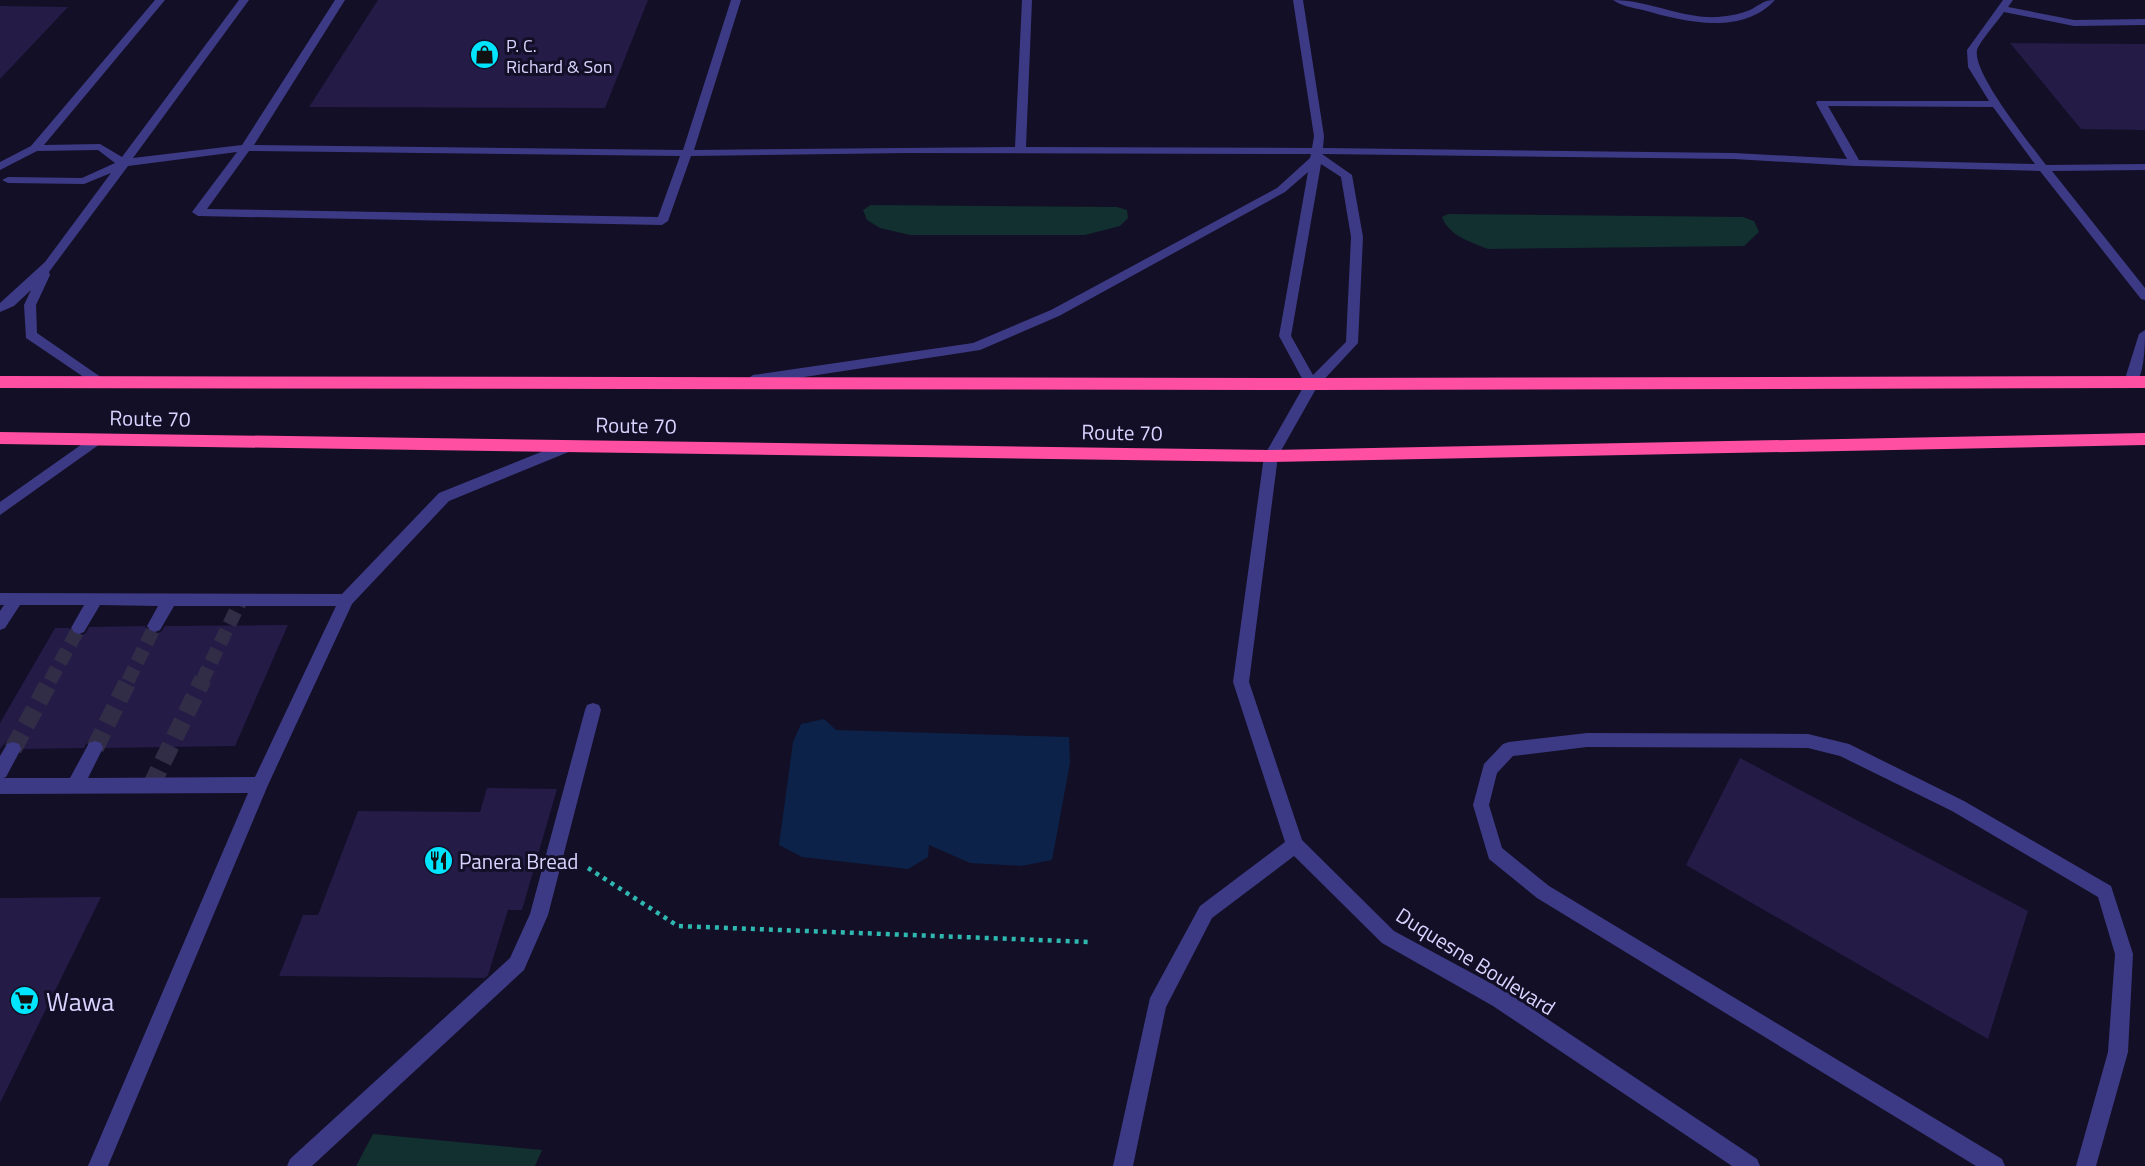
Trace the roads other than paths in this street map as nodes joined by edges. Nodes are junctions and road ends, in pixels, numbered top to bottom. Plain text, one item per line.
1 (160, 0) edge
2 (244, 0) edge
3 (340, 0) edge
4 (736, 0) edge
5 (1027, 0) edge
6 (1298, 0) edge
7 (1618, 0) edge
8 (1770, 0) edge
9 (2005, 4) edge
10 (2145, 22) edge
11 (1996, 104) junction
12 (35, 148) junction
13 (246, 148) junction
14 (1020, 151) junction
15 (687, 153) junction
16 (1318, 154) junction
17 (123, 163) junction
18 (1855, 163) junction
19 (2145, 167) edge
20 (2043, 168) junction
21 (2, 176) edge
22 (49, 265) junction
23 (2145, 296) edge
24 (0, 308) edge
25 (2145, 334) edge
26 (0, 382) edge
27 (2138, 382) edge
28 (100, 383) junction
29 (725, 384) junction
30 (1312, 384) junction
31 (0, 438) edge
32 (2145, 439) edge
33 (95, 440) junction
34 (566, 447) junction
35 (1271, 456) junction
36 (0, 510) edge
37 (8, 599) edge
38 (95, 600) junction
39 (169, 600) junction
40 (346, 600) junction
41 (0, 624) edge
42 (155, 626) tunnel mouth
43 (80, 628) tunnel mouth
44 (592, 710) dead end
45 (95, 748) tunnel mouth
46 (13, 749) tunnel mouth
47 (0, 772) edge
48 (260, 785) junction
49 (0, 786) edge
50 (74, 787) junction
51 (1295, 845) junction
52 (98, 1166) edge
53 (297, 1166) edge
54 (1123, 1166) edge
55 (1750, 1166) edge
56 (1995, 1166) edge
57 (2086, 1166) edge

1 - 12 street
2 - 17 street
3 - 13 street
4 - 15 street
5 - 14 street
6 - 16 street
7 - 8 street
9 - 10 street
9 - 11 street
11 - 18 street
11 - 20 street
12 - 17 street
12 - 21 street
13 - 15 street
13 - 15 street
13 - 17 street
14 - 15 street
14 - 16 street
16 - 18 street
16 - 29 street
16 - 30 street
16 - 30 street, Duquesne Boulevard
17 - 21 street
17 - 22 street
18 - 20 street
19 - 20 street
20 - 23 street
22 - 24 street
22 - 28 street
25 - 27 street
26 - 28 highway, Route 70
27 - 30 highway, Route 70
28 - 29 highway, Route 70
29 - 30 highway, Route 70
30 - 35 street, Duquesne Boulevard
31 - 33 highway, Route 70
32 - 35 highway, Route 70
33 - 34 highway, Route 70
33 - 36 street
34 - 35 highway, Route 70
34 - 40 street
35 - 51 street, Duquesne Boulevard
37 - 38 street
37 - 41 street
38 - 39 street
38 - 43 street
39 - 40 street
39 - 42 street
40 - 48 street
44 - 53 street
45 - 50 street
46 - 47 street
48 - 50 street
48 - 52 street
49 - 50 street
51 - 54 street
51 - 55 street, Duquesne Boulevard
56 - 57 street

